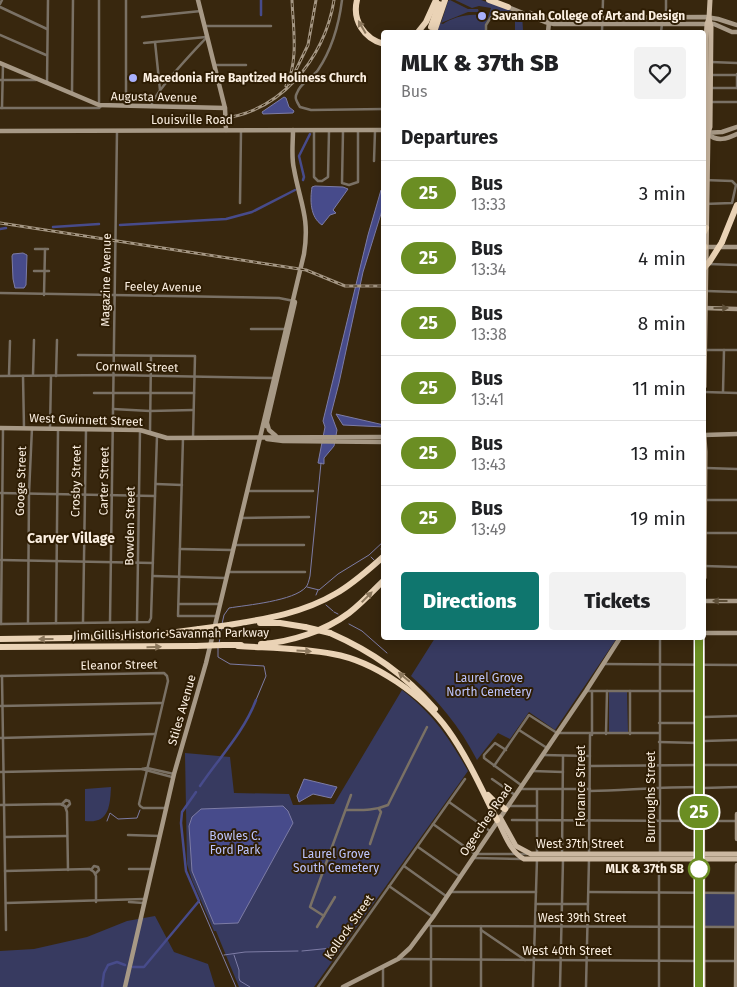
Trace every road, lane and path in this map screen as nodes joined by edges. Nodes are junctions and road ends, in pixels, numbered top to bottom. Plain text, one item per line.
1 (2, 0) edge
2 (48, 0) edge
3 (73, 0) edge
4 (99, 0) edge
5 (126, 0) edge
6 (198, 0) edge
7 (342, 0) edge
8 (358, 0) edge
9 (436, 0) edge
10 (440, 0) edge
11 (445, 0) edge
12 (489, 0) edge
13 (497, 0) edge
14 (603, 0) edge
15 (666, 0) edge
16 (710, 0) edge
17 (0, 6) edge
18 (510, 6) junction
19 (201, 11) junction
20 (142, 17) dead end
21 (491, 17) dead end
22 (603, 17) junction
23 (666, 17) junction
24 (710, 18) junction
25 (549, 20) junction
26 (554, 24) junction
27 (602, 24) junction
28 (662, 24) junction
29 (709, 24) junction
30 (737, 25) edge
31 (204, 26) junction
32 (271, 26) dead end
33 (47, 29) junction
34 (420, 30) edge
35 (430, 30) edge
36 (435, 30) edge
37 (486, 30) edge
38 (549, 30) edge
39 (550, 30) edge
40 (602, 30) edge
41 (661, 30) edge
42 (737, 32) edge
43 (0, 35) edge
44 (207, 37) junction
45 (155, 42) junction
46 (144, 43) dead end
47 (381, 43) edge
48 (46, 55) junction
49 (707, 62) edge
50 (737, 62) edge
51 (1, 64) edge
52 (214, 65) junction
53 (246, 65) dead end
54 (710, 75) junction
55 (737, 75) edge
56 (1, 80) edge
57 (38, 80) junction
58 (47, 83) junction
59 (710, 88) junction
60 (737, 88) edge
61 (160, 91) junction
62 (72, 94) junction
63 (708, 98) edge
64 (737, 102) edge
65 (100, 105) junction
66 (126, 107) junction
67 (151, 107) junction
68 (1, 108) edge
69 (225, 108) junction
70 (381, 109) edge
71 (737, 128) edge
72 (117, 130) junction
73 (226, 130) junction
74 (241, 130) junction
75 (293, 130) junction
76 (314, 130) junction
77 (329, 130) junction
78 (343, 130) junction
79 (358, 130) junction
80 (375, 130) junction
81 (381, 130) edge
82 (0, 131) edge
83 (706, 134) edge
84 (737, 134) edge
85 (374, 161) dead end
86 (706, 180) edge
87 (240, 203) dead end
88 (706, 204) edge
89 (735, 204) edge
90 (706, 247) edge
91 (737, 247) edge
92 (34, 249) dead end
93 (706, 264) edge
94 (737, 265) edge
95 (706, 266) edge
96 (34, 271) dead end
97 (45, 271) junction
98 (49, 271) dead end
99 (706, 291) edge
100 (737, 292) edge
101 (0, 293) edge
102 (44, 295) junction
103 (115, 295) junction
104 (294, 301) junction
105 (706, 308) edge
106 (737, 309) edge
107 (252, 329) dead end
108 (287, 330) junction
109 (34, 340) dead end
110 (56, 340) dead end
111 (10, 341) dead end
112 (706, 350) edge
113 (724, 350) junction
114 (737, 350) edge
115 (78, 355) dead end
116 (113, 356) junction
117 (151, 356) junction
118 (8, 375) junction
119 (33, 375) junction
120 (113, 375) junction
121 (0, 376) edge
122 (23, 376) junction
123 (51, 376) junction
124 (56, 376) junction
125 (150, 376) junction
126 (194, 377) junction
127 (276, 379) junction
128 (706, 392) edge
129 (723, 392) junction
130 (737, 392) edge
131 (94, 393) dead end
132 (113, 393) junction
133 (150, 393) junction
134 (194, 393) junction
135 (113, 409) junction
136 (194, 410) junction
137 (150, 411) junction
138 (267, 423) junction
139 (2, 428) edge
140 (24, 428) junction
141 (32, 428) junction
142 (50, 428) junction
143 (58, 428) junction
144 (86, 429) junction
145 (113, 430) junction
146 (140, 430) junction
147 (150, 433) junction
148 (737, 434) edge
149 (706, 435) edge
150 (157, 436) junction
151 (278, 437) junction
152 (381, 437) edge
153 (183, 438) junction
154 (194, 438) junction
155 (260, 438) junction
156 (315, 439) junction
157 (341, 439) junction
158 (381, 442) edge
159 (706, 468) edge
160 (737, 469) edge
161 (156, 484) junction
162 (182, 485) junction
163 (247, 491) junction
164 (313, 491) dead end
165 (1, 493) edge
166 (29, 493) junction
167 (58, 494) junction
168 (84, 495) junction
169 (112, 495) junction
170 (139, 495) junction
171 (155, 496) junction
172 (706, 500) edge
173 (737, 500) edge
174 (309, 517) dead end
175 (241, 518) junction
176 (706, 533) edge
177 (737, 533) edge
178 (304, 545) dead end
179 (233, 548) junction
180 (180, 549) junction
181 (381, 559) edge
182 (0, 560) edge
183 (28, 560) junction
184 (55, 561) junction
185 (83, 562) junction
186 (111, 562) junction
187 (138, 562) junction
188 (153, 563) junction
189 (706, 566) edge
190 (737, 566) edge
191 (228, 572) junction
192 (305, 572) dead end
193 (152, 576) junction
194 (179, 577) junction
195 (226, 578) junction
196 (381, 583) edge
197 (737, 600) edge
198 (706, 601) edge
199 (178, 604) junction
200 (220, 604) junction
201 (217, 616) junction
202 (110, 622) junction
203 (137, 622) junction
204 (246, 622) junction
205 (28, 623) junction
206 (56, 623) junction
207 (83, 623) junction
208 (1, 624) edge
209 (706, 633) edge
210 (737, 633) edge
211 (0, 639) edge
212 (619, 640) edge
213 (660, 640) edge
214 (700, 640) edge
215 (238, 646) junction
216 (0, 648) edge
217 (603, 664) junction
218 (660, 664) junction
219 (701, 665) junction
220 (737, 665) edge
221 (1, 676) edge
222 (586, 691) junction
223 (592, 691) junction
224 (607, 691) junction
225 (630, 691) junction
226 (660, 691) junction
227 (699, 691) junction
228 (162, 703) junction
229 (2, 706) edge
230 (737, 716) edge
231 (703, 717) junction
232 (659, 722) junction
233 (700, 723) junction
234 (427, 727) dead end
235 (519, 730) junction
236 (556, 733) junction
237 (659, 733) junction
238 (155, 734) junction
239 (606, 734) junction
240 (630, 734) junction
241 (591, 735) junction
242 (2, 738) edge
243 (737, 740) edge
244 (660, 742) junction
245 (701, 742) junction
246 (546, 748) junction
247 (506, 750) junction
248 (542, 755) junction
249 (563, 756) junction
250 (590, 756) junction
251 (659, 765) junction
252 (701, 765) junction
253 (737, 765) edge
254 (494, 766) junction
255 (590, 766) junction
256 (147, 769) junction
257 (531, 771) junction
258 (0, 772) edge
259 (4, 772) junction
260 (563, 772) junction
261 (174, 776) junction
262 (466, 779) dead end
263 (492, 779) dead end
264 (520, 787) junction
265 (737, 787) edge
266 (701, 788) junction
267 (660, 789) junction
268 (537, 790) junction
269 (563, 790) junction
270 (590, 790) junction
271 (351, 795) dead end
272 (488, 795) junction
273 (515, 795) junction
274 (449, 802) junction
275 (0, 804) edge
276 (5, 804) junction
277 (62, 804) junction
278 (535, 806) dead end
279 (507, 807) junction
280 (66, 808) junction
281 (166, 808) junction
282 (379, 809) junction
283 (346, 810) junction
284 (737, 814) edge
285 (498, 819) junction
286 (512, 820) dead end
287 (537, 820) junction
288 (562, 820) junction
289 (590, 820) junction
290 (660, 820) junction
291 (700, 821) junction
292 (737, 821) edge
293 (433, 824) junction
294 (490, 831) junction
295 (128, 835) dead end
296 (67, 836) junction
297 (160, 836) junction
298 (5, 837) junction
299 (737, 839) edge
300 (370, 844) dead end
301 (417, 847) junction
302 (516, 854) junction
303 (737, 854) edge
304 (474, 855) junction
305 (535, 856) junction
306 (562, 856) junction
307 (589, 856) junction
308 (660, 856) junction
309 (701, 857) junction
310 (524, 859) junction
311 (737, 859) edge
312 (404, 866) junction
313 (737, 866) edge
314 (129, 868) dead end
315 (152, 869) junction
316 (68, 870) junction
317 (91, 870) junction
318 (5, 871) junction
319 (95, 874) junction
320 (460, 876) junction
321 (388, 886) junction
322 (450, 892) junction
323 (536, 892) junction
324 (588, 892) junction
325 (659, 893) junction
326 (701, 893) junction
327 (737, 893) edge
328 (446, 896) junction
329 (335, 897) dead end
330 (145, 901) junction
331 (96, 902) junction
332 (6, 903) junction
333 (536, 904) junction
334 (561, 904) junction
335 (588, 904) junction
336 (737, 910) edge
337 (324, 916) junction
338 (433, 917) junction
339 (429, 925) junction
340 (481, 926) junction
341 (535, 926) junction
342 (561, 926) junction
343 (588, 926) junction
344 (318, 927) dead end
345 (659, 927) junction
346 (700, 927) junction
347 (737, 927) edge
348 (6, 930) dead end
349 (481, 930) junction
350 (398, 959) junction
351 (430, 960) junction
352 (481, 960) junction
353 (526, 960) junction
354 (534, 960) junction
355 (561, 960) junction
356 (588, 960) junction
357 (659, 960) junction
358 (701, 961) junction
359 (736, 961) edge
360 (383, 968) junction
361 (125, 987) edge
362 (318, 987) edge
363 (343, 987) edge
364 (383, 987) edge
365 (431, 987) edge
366 (481, 987) edge
367 (533, 987) edge
368 (560, 987) edge
369 (586, 987) edge
370 (658, 987) edge
371 (701, 987) edge
372 (736, 987) edge

1 - 17 street
2 - 33 street
3 - 62 street
4 - 65 street
5 - 66 street
6 - 19 main road
7 - 70 street
47 -> 8 highway
9 - 34 highway
10 - 35 highway
11 - 36 highway
12 - 18 highway
13 - 18 highway
14 - 22 street
15 - 23 street
16 - 24 main road
17 - 33 street
18 - 25 main road
19 - 20 street
19 - 31 main road
21 - 37 street
22 - 23 main road
22 - 25 main road
22 - 27 street
23 - 24 main road
23 - 28 main road
24 - 29 main road
24 - 30 main road
25 - 26 main road
25 - 38 main road
26 - 27 main road
26 - 39 main road
27 - 28 main road
27 - 40 street
28 - 29 main road
28 - 41 street
29 - 42 main road
29 - 49 main road
31 - 32 street
31 - 44 main road
33 - 48 street
43 - 48 street
44 - 45 street
44 - 52 main road
44 - 61 street
45 - 46 street
45 - 61 street
48 - 58 street
49 - 50 street
49 - 54 main road
49 - 63 main road
51 - 56 street
51 - 57 main road, Augusta Avenue
52 - 53 street
52 - 69 main road
54 - 55 street
54 - 59 main road
55 - 60 street
56 - 57 street
56 - 68 street
57 - 58 main road, Augusta Avenue
58 - 62 main road, Augusta Avenue
59 - 60 street
59 - 63 main road
61 - 67 street
62 - 65 main road, Augusta Avenue
63 - 64 street
63 - 83 main road
65 - 66 main road, Augusta Avenue
65 - 68 street
66 - 67 main road, Augusta Avenue
67 - 69 main road, Augusta Avenue
69 - 73 main road
71 - 83 main road
72 - 73 main road, Louisville Road
72 - 82 main road, Louisville Road
72 - 103 street, Magazine Avenue
73 - 74 main road, Louisville Road
74 - 75 main road, Louisville Road
74 - 87 street
75 - 76 main road, Louisville Road
75 - 104 main road, Stiles Avenue
76 - 77 main road, Louisville Road
76 - 77 street
77 - 78 main road, Louisville Road
78 - 79 main road, Louisville Road
78 - 79 street
79 - 80 main road, Louisville Road
80 - 81 main road, Louisville Road
80 - 85 street
83 - 84 main road
86 - 89 street
88 - 89 street
89 - 93 highway, bridge
90 - 91 main road
92 - 97 street
94 - 95 street
96 - 97 street
97 - 98 street
97 - 102 street
99 - 100 street
101 - 102 street, Feeley Avenue
102 - 103 street, Feeley Avenue
103 - 104 street, Feeley Avenue
103 - 116 street, Magazine Avenue
104 - 108 main road, Stiles Avenue
105 -> 106 main road
107 - 108 street
108 - 127 main road, Stiles Avenue
109 - 119 street
110 - 124 street
111 - 118 street
112 - 113 street
113 - 114 street
113 - 129 street
115 - 116 street
116 - 117 street
116 - 120 street, Magazine Avenue
117 - 125 street
117 - 126 street
118 - 121 street, Cornwall Street
118 - 122 street, Cornwall Street
119 - 122 street, Cornwall Street
119 - 123 street, Cornwall Street
120 - 124 street, Cornwall Street
120 - 125 street, Cornwall Street
120 - 132 street, Magazine Avenue
122 - 140 street
123 - 124 street, Cornwall Street
123 - 142 street
125 - 126 street, Cornwall Street
125 - 133 street
126 - 127 street, Cornwall Street
126 - 134 street
127 - 138 main road, Stiles Avenue
127 - 155 main road, Stiles Avenue
128 - 129 street
129 - 130 street
131 - 132 street
132 - 133 street
132 - 135 street, Magazine Avenue
133 - 134 street
133 - 137 street
134 - 136 street
135 - 137 street
135 - 145 street, Magazine Avenue
136 - 137 street
136 - 154 street
137 - 147 street
138 - 151 main road
138 - 155 main road, Stiles Avenue
139 - 140 main road, West Gwinnett Street
139 - 165 street
140 - 141 main road, West Gwinnett Street
141 - 142 main road, West Gwinnett Street
141 - 166 street, Googe Street
142 - 143 main road, West Gwinnett Street
143 - 144 main road, West Gwinnett Street
143 - 167 street
144 - 145 main road, West Gwinnett Street
144 - 168 street, Crosby Street
145 - 146 main road, West Gwinnett Street
145 - 169 street, Carter Street
146 - 147 main road, West Gwinnett Street
146 - 170 street, Bowden Street
147 - 150 main road, West Gwinnett Street
148 - 149 main road
150 - 153 main road, West Gwinnett Street
150 - 161 street
151 - 155 main road, West Gwinnett Street
151 - 156 main road, West Gwinnett Street
152 - 157 main road, West Gwinnett Street
153 - 154 main road, West Gwinnett Street
153 - 162 street
154 - 155 main road, West Gwinnett Street
155 - 156 main road, West Gwinnett Street
155 - 163 main road, Stiles Avenue
156 - 157 main road, West Gwinnett Street
157 - 158 main road, West Gwinnett Street
159 - 160 street
161 - 162 street
161 - 171 street
162 - 180 street
163 - 164 street
163 - 175 main road, Stiles Avenue
165 - 166 street
165 - 182 street
166 - 167 street
166 - 183 street, Googe Street
167 - 168 street
167 - 184 street
168 - 169 street
168 - 185 street, Crosby Street
169 - 170 street
169 - 186 street, Carter Street
170 - 171 street
170 - 187 street, Bowden Street
171 - 188 street
172 - 173 street
174 - 175 street
175 - 179 main road, Stiles Avenue
176 - 177 street
178 - 179 street
179 - 180 street
179 - 191 main road, Stiles Avenue
180 - 194 street
181 - 204 highway, Jim Gillis Historic Savannah Parkway
182 - 183 street
182 - 208 street
183 - 184 street
183 - 205 street, Googe Street
184 - 185 street
184 - 206 street
185 - 186 street
185 - 207 street, Crosby Street
186 - 187 street
186 - 202 street, Carter Street
187 - 188 street
187 - 203 street, Bowden Street
188 - 193 street
189 - 190 street
191 - 192 street
191 - 195 main road, Stiles Avenue
193 - 194 street
193 - 203 street
194 - 195 street
194 - 199 street
195 - 200 main road, Stiles Avenue
215 -> 196 highway, Jim Gillis Historic Savannah Parkway
197 -> 198 main road
199 - 200 street
199 - 201 street
200 - 201 main road, Stiles Avenue
201 - 261 main road, Stiles Avenue
202 - 203 street
202 - 207 street
204 -> 211 highway, Jim Gillis Historic Savannah Parkway, bridge
272 -> 204 highway, bridge
205 - 206 street
205 - 208 street
206 - 207 street
209 - 210 main road
212 - 217 main road, Ogeechee Road
213 - 218 street, Burroughs Street
214 - 219 main road
216 -> 215 highway, Jim Gillis Historic Savannah Parkway, bridge
215 -> 285 highway
217 - 218 street
217 - 222 main road, Ogeechee Road
218 - 219 street
218 - 226 street, Burroughs Street
219 - 220 street
219 - 227 main road
219 - 231 main road
221 - 228 street, Eleanor Street
221 - 229 street
222 - 223 street
222 - 236 main road, Ogeechee Road
223 - 224 street
223 - 241 street, Florance Street
224 - 225 street
224 - 239 street
225 - 226 street
225 - 240 street
226 - 227 street
226 - 232 street, Burroughs Street
227 - 233 main road
228 - 229 street
228 - 238 street, Eleanor Street
229 - 242 street
230 - 231 street
231 - 245 main road
232 - 233 street
232 - 237 street, Burroughs Street
233 - 245 main road
234 - 282 street
235 - 236 street
235 - 246 street
235 - 247 street
236 - 241 street
236 - 246 main road, Ogeechee Road
237 - 240 street
237 - 244 street, Burroughs Street
238 - 242 street
238 - 256 street, Eleanor Street
239 - 240 street
239 - 241 street
241 - 250 street, Florance Street
242 - 259 street
243 - 245 street
244 - 245 street
244 - 251 street, Burroughs Street
245 - 252 main road
246 - 248 main road, Ogeechee Road
247 - 254 street
247 - 254 street
248 - 249 street
248 - 257 main road, Ogeechee Road
249 - 250 street
249 - 260 street
250 - 255 street, Florance Street
251 - 252 street
251 - 255 street
251 - 267 street, Burroughs Street
252 - 253 street
252 - 266 main road
254 - 264 street
255 - 270 street, Florance Street
256 - 259 street
256 - 261 street
256 - 281 street, Eleanor Street
257 - 260 street
257 - 264 main road, Ogeechee Road
258 - 259 street
259 - 276 street
260 - 269 street
261 - 281 main road, Stiles Avenue
262 - 274 street, Kollock Street
263 - 273 street
264 - 268 street
264 - 273 main road, Ogeechee Road
265 - 266 street
266 - 267 street
266 - 291 main road
267 - 270 street
267 - 290 street, Burroughs Street
268 - 269 street
268 - 287 street
269 - 270 street
269 - 288 street
270 - 289 street, Florance Street
271 - 283 street
272 - 279 highway
272 - 285 highway
273 - 279 main road, Ogeechee Road
274 - 293 street, Kollock Street
274 - 294 street
275 - 276 street
276 - 277 street
276 - 298 street
277 - 280 street
277 - 280 street
278 - 279 street
279 - 285 main road, Ogeechee Road
280 - 296 street
281 - 297 main road, Stiles Avenue
282 - 283 street
282 - 300 street
283 - 337 street
284 - 292 main road
285 - 294 main road, Ogeechee Road
285 - 302 main road
285 - 305 main road
286 - 287 street
287 - 288 street
287 - 305 street
288 - 289 street
288 - 306 street
289 - 290 street
289 - 307 street, Florance Street
290 - 291 street
290 - 308 street, Burroughs Street
291 - 292 street
291 - 309 main road
292 - 299 main road
293 - 301 street, Kollock Street
293 - 304 street
294 - 304 main road, Ogeechee Road
295 - 297 street
296 - 298 street
296 - 316 street
297 - 315 main road, Stiles Avenue
298 - 318 street
301 - 312 street, Kollock Street
301 - 320 street
302 - 304 street, West 37th Street
302 - 305 street, West 37th Street
302 - 310 main road
303 - 309 main road, West 37th Street
304 - 310 street, West 37th Street
304 - 320 main road, Ogeechee Road
305 - 306 main road, West 37th Street
305 - 310 main road, West 37th Street
305 - 323 street
306 - 307 main road, West 37th Street
306 - 334 street
307 - 308 main road, West 37th Street
307 - 324 street, Florance Street
308 - 309 main road, West 37th Street
308 - 325 street, Burroughs Street
309 - 311 main road, West 37th Street
309 - 326 main road
312 - 321 street, Kollock Street
312 - 328 street
313 - 327 main road
314 - 315 street
315 - 330 main road, Stiles Avenue
316 - 317 street
316 - 318 street
317 - 319 street
317 - 319 street
318 - 332 street
319 - 331 street
320 - 322 main road, Ogeechee Road
321 - 338 street
321 - 362 street, Kollock Street
322 - 323 street
322 - 328 main road, Ogeechee Road
323 - 333 street
324 - 325 street
324 - 335 street, Florance Street
325 - 326 street
325 - 345 street, Burroughs Street
326 - 327 street
326 - 346 main road
327 - 336 main road
328 - 338 main road, Ogeechee Road
329 - 337 street
330 - 331 street
330 - 361 main road, Stiles Avenue
331 - 332 street
332 - 348 street
333 - 334 street
333 - 341 street
334 - 335 street
334 - 342 street
335 - 343 street, Florance Street
336 - 347 main road
337 - 344 street
338 - 339 main road, Ogeechee Road
339 - 340 street, West 39th Street
339 - 350 main road, Ogeechee Road
339 - 351 street
340 - 341 street, West 39th Street
340 - 349 street
341 - 342 street, West 39th Street
341 - 354 street
342 - 343 street, West 39th Street
342 - 355 street
343 - 345 street, West 39th Street
343 - 356 street, Florance Street
345 - 346 street, West 39th Street
345 - 357 street, Burroughs Street
346 - 347 street, West 39th Street
346 - 358 main road
347 - 359 main road
349 - 352 street
349 - 353 street
350 - 351 street, West 40th Street
350 - 360 main road, Ogeechee Road
351 - 352 street, West 40th Street
351 - 365 street
352 - 353 street, West 40th Street
352 - 366 street
353 - 354 street, West 40th Street
354 - 355 street, West 40th Street
354 - 367 street
355 - 356 street, West 40th Street
355 - 368 street
356 - 357 street, West 40th Street
356 - 369 street, Florance Street
357 - 358 street, West 40th Street
357 - 370 street, Burroughs Street
358 - 359 street, West 40th Street
358 - 371 main road
359 - 372 main road
360 - 363 main road, Ogeechee Road
360 - 364 street

